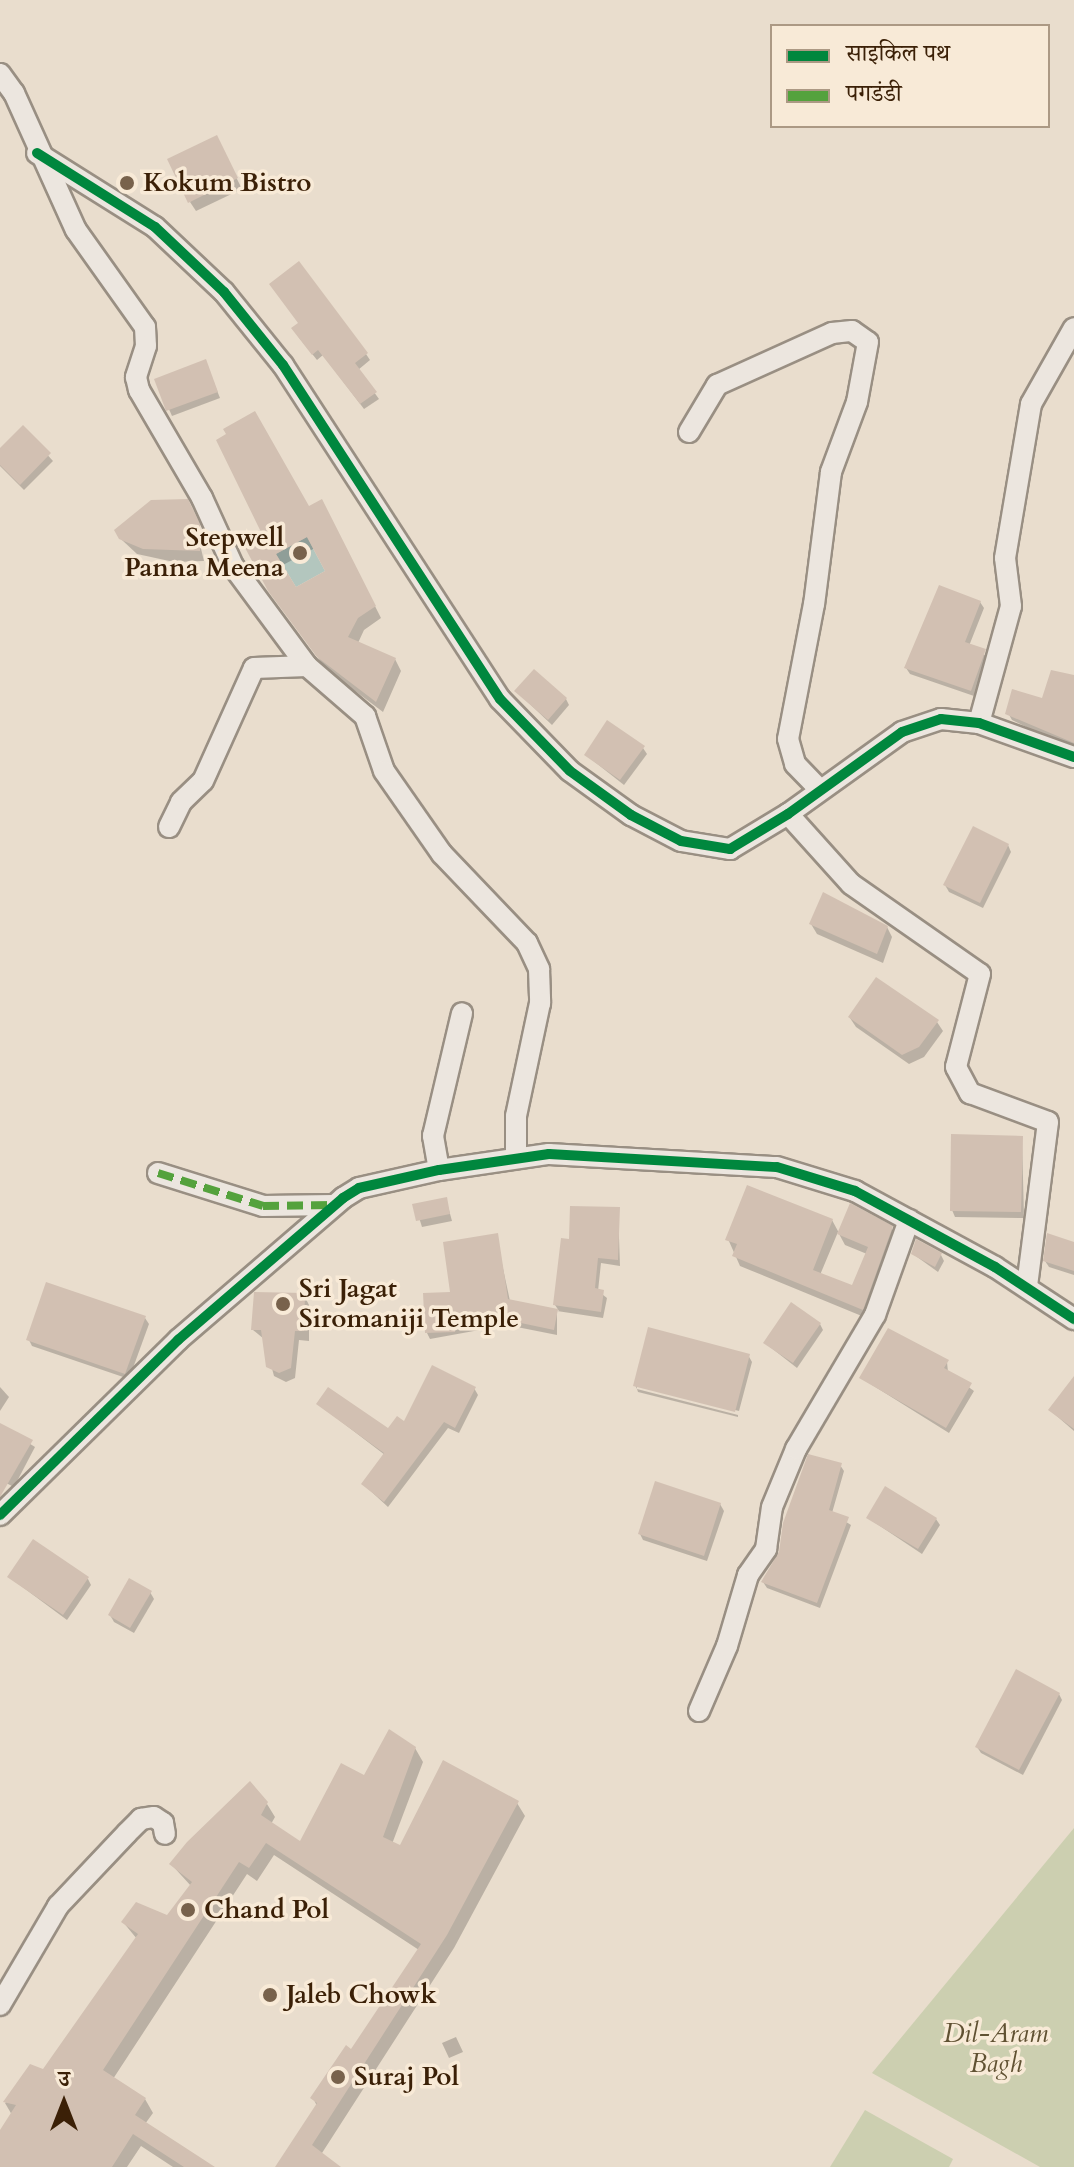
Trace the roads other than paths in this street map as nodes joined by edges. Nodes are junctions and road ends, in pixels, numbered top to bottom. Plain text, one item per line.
1 (0, 74) edge
2 (37, 153) junction
3 (1074, 328) edge
4 (689, 432) dead end
5 (307, 666) junction
6 (979, 723) junction
7 (1074, 757) edge
8 (819, 789) junction
9 (788, 814) junction
10 (169, 827) dead end
11 (462, 1013) dead end
12 (516, 1158) junction
13 (439, 1170) junction
14 (158, 1173) dead end
15 (334, 1205) junction
16 (909, 1220) junction
17 (1027, 1287) junction
18 (1074, 1319) edge
19 (0, 1515) edge
20 (699, 1711) dead end
21 (165, 1834) dead end
22 (0, 2005) edge

1 - 2 street
2 - 5 street
2 - 9 street
3 - 6 street
4 - 8 street
5 - 10 street
5 - 12 street
6 - 7 street
6 - 8 street
8 - 9 street
9 - 17 street
11 - 13 street
12 - 13 street
12 - 16 street
13 - 15 street
14 - 15 street
15 - 19 street
16 - 17 street
16 - 20 street
17 - 18 street
21 - 22 street

